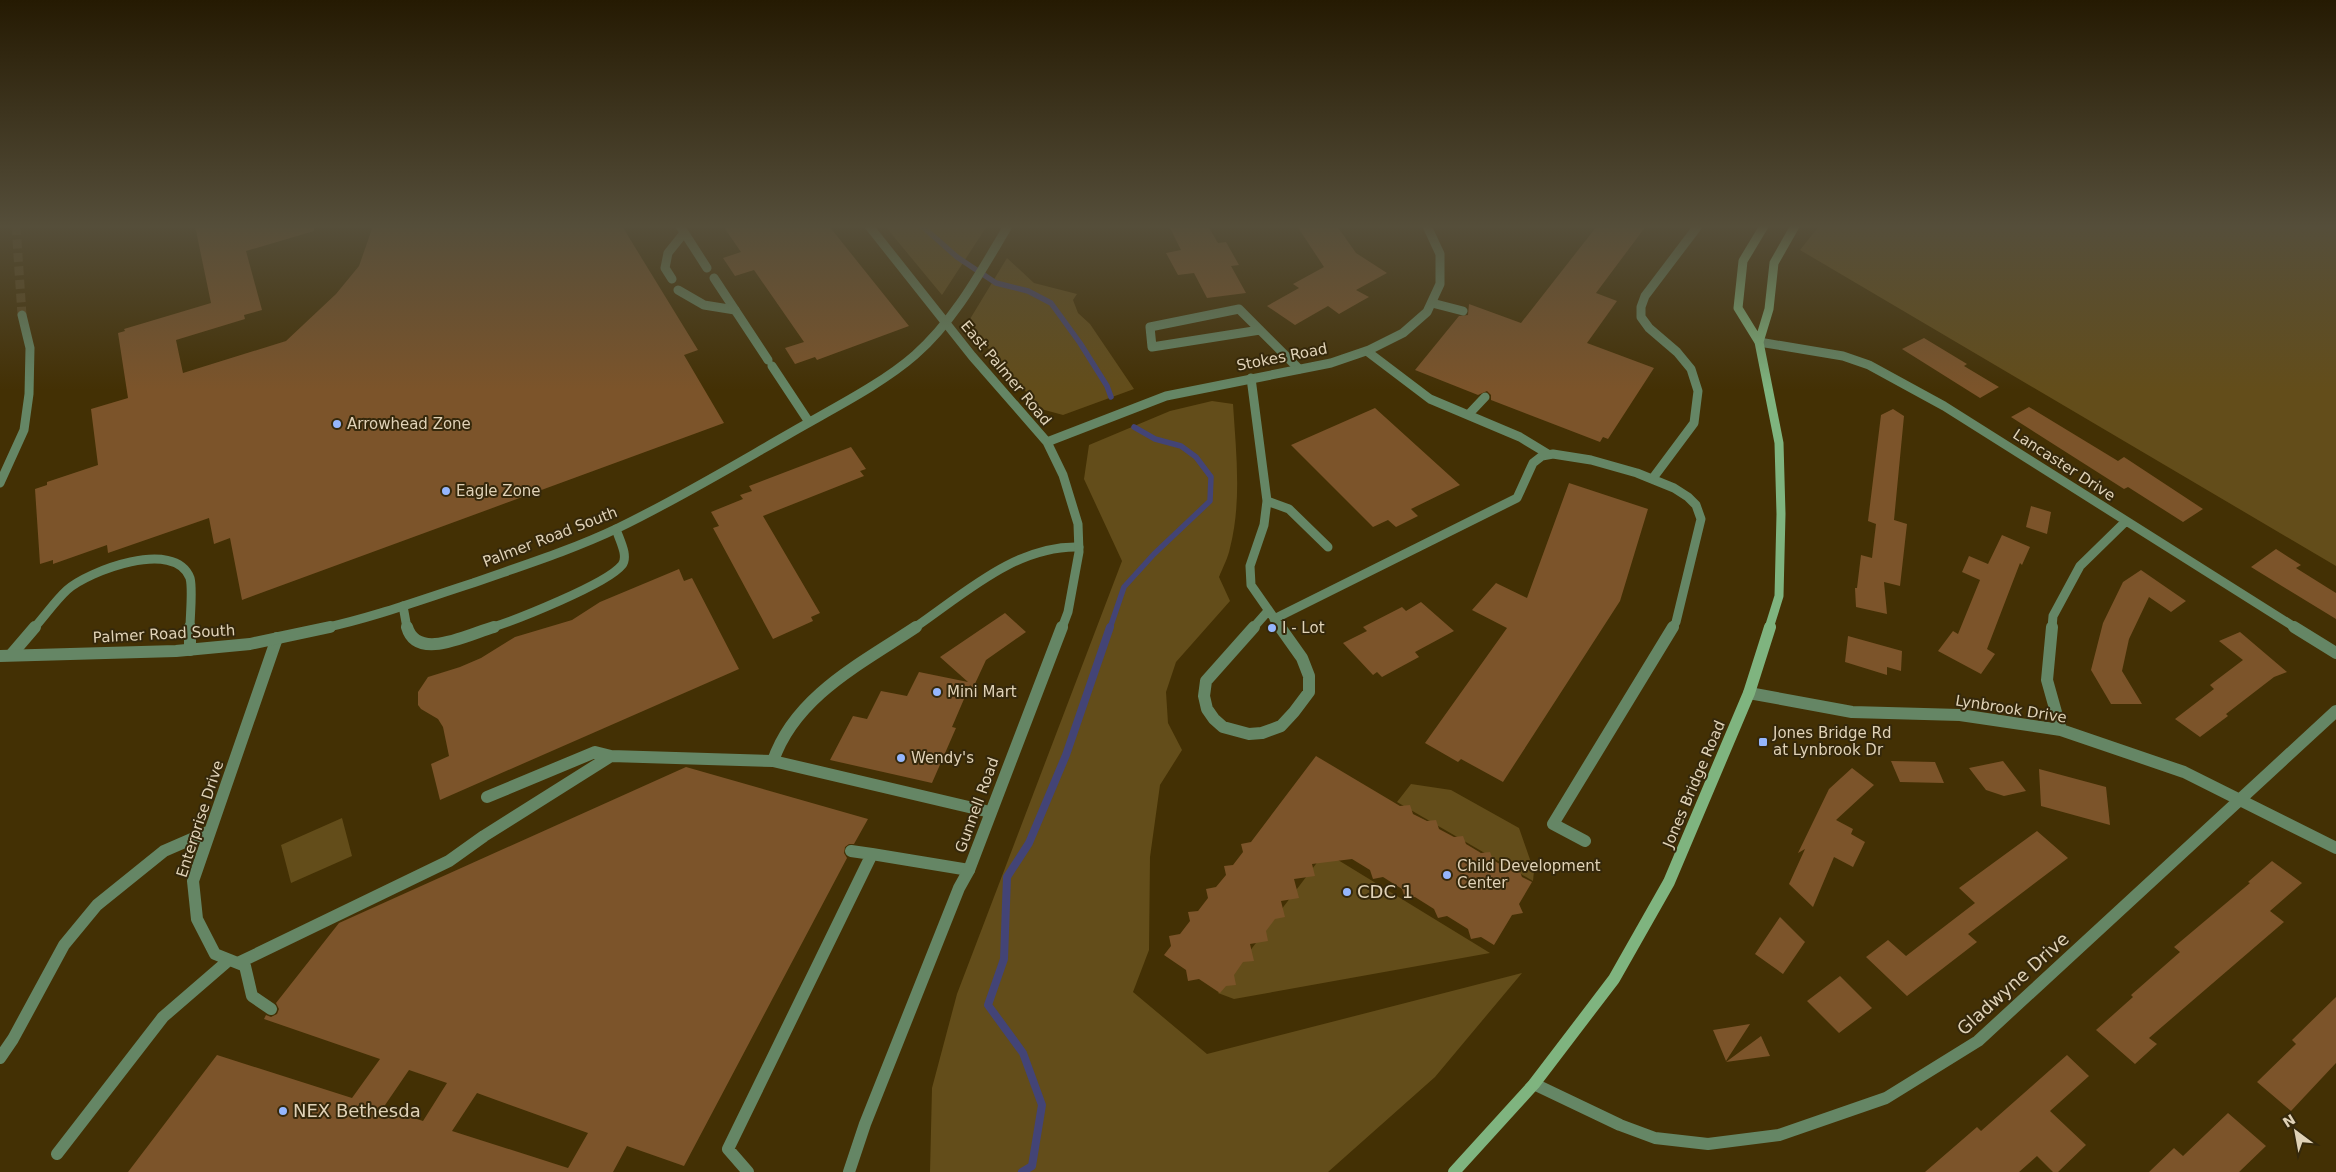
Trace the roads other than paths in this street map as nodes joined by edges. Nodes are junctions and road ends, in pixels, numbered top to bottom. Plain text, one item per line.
1 (716, 281) edge
2 (912, 281) edge
3 (975, 281) edge
4 (1440, 281) edge
5 (1657, 281) edge
6 (1741, 281) edge
7 (1772, 281) edge
8 (678, 290) dead end
9 (1432, 303) junction
10 (735, 310) junction
11 (1464, 311) dead end
12 (22, 315) tunnel mouth
13 (1260, 330) junction
14 (1759, 342) junction
15 (1368, 352) junction
16 (1299, 369) junction
17 (1251, 378) junction
18 (1485, 398) dead end
19 (1468, 415) junction
20 (809, 422) junction
21 (1047, 442) junction
22 (1548, 454) junction
23 (1653, 478) junction
24 (0, 483) edge
25 (1267, 501) junction
26 (2125, 522) junction
27 (616, 529) junction
28 (1078, 547) junction
29 (1328, 547) dead end
30 (403, 606) junction
31 (1271, 615) junction
32 (277, 638) junction
33 (190, 650) junction
34 (2336, 653) edge
35 (11, 655) junction
36 (0, 656) edge
37 (1749, 693) junction
38 (2336, 711) edge
39 (2061, 730) junction
40 (611, 756) junction
41 (773, 761) junction
42 (487, 797) dead end
43 (2240, 799) junction
44 (990, 812) junction
45 (210, 830) junction
46 (1585, 841) dead end
47 (2336, 848) edge
48 (851, 850) dead end
49 (872, 854) junction
50 (969, 870) junction
51 (234, 961) junction
52 (271, 1009) dead end
53 (0, 1058) edge
54 (1534, 1084) junction
55 (57, 1154) dead end
56 (748, 1172) edge
57 (849, 1172) edge
58 (1454, 1172) edge

1 - 10 street
2 - 21 street, East Palmer Road
3 - 20 street, Palmer Road South
4 - 9 street, Stokes Road
5 - 23 street
6 - 14 main road, Jones Bridge Road
7 - 14 main road, Jones Bridge Road
8 - 10 street
9 - 11 street
9 - 15 street, Stokes Road
10 - 20 street
12 - 24 street
13 - 13 street
13 - 16 street
14 - 26 street, Lancaster Drive
14 - 37 main road, Jones Bridge Road
15 - 16 street, Stokes Road
15 - 19 street
16 - 17 street, Stokes Road
17 - 21 street, Stokes Road
17 - 25 street
18 - 19 street
19 - 22 street
20 - 27 street, Palmer Road South
21 - 28 street, Gunnell Road
22 - 23 street
22 - 31 street
23 - 46 street
25 - 29 street
25 - 31 street
26 - 34 street, Lancaster Drive
26 - 39 street
27 - 30 street, Palmer Road South
27 - 30 street
28 - 41 street
28 - 44 street, Gunnell Road
30 - 32 street, Palmer Road South
31 - 31 street
32 - 33 street, Palmer Road South
32 - 45 street, Enterprise Drive
33 - 35 street, Palmer Road South
33 - 35 street
35 - 36 street, Palmer Road South
37 - 39 street, Lynbrook Drive
37 - 54 main road, Jones Bridge Road
38 - 43 street, Gladwyne Drive
39 - 43 street, Lynbrook Drive
40 - 41 street
40 - 42 street
40 - 51 street
41 - 44 street
43 - 47 street, Lynbrook Drive
43 - 54 street, Gladwyne Drive
44 - 50 street, Gunnell Road
45 - 51 street, Enterprise Drive
45 - 53 street
48 - 49 street
49 - 50 street
49 - 56 street
50 - 57 street, Gunnell Road
51 - 52 street, Enterprise Drive
51 - 55 street
54 - 58 main road, Jones Bridge Road

